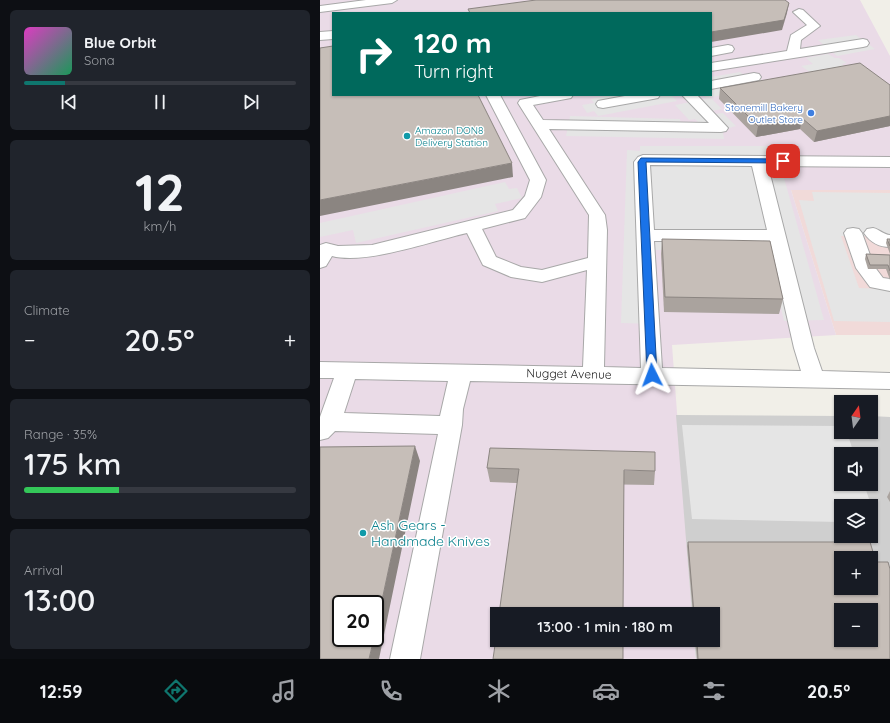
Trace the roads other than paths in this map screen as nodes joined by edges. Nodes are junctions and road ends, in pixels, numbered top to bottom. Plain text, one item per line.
1 (392, 0) edge
2 (320, 10) edge
3 (799, 12) dead end
4 (332, 35) edge
5 (320, 36) edge
6 (863, 43) dead end
7 (728, 49) dead end
8 (712, 52) edge
9 (793, 53) junction
10 (712, 67) edge
11 (754, 77) dead end
12 (712, 85) edge
13 (494, 96) edge
14 (555, 96) edge
15 (648, 96) edge
16 (690, 96) edge
17 (544, 97) edge
18 (604, 104) dead end
19 (538, 124) junction
20 (759, 160) junction
21 (890, 162) edge
22 (472, 226) junction
23 (852, 233) dead end
24 (873, 233) dead end
25 (645, 235) junction
26 (777, 236) junction
27 (890, 241) edge
28 (322, 253) edge
29 (597, 261) junction
30 (890, 285) edge
31 (320, 370) edge
32 (347, 370) junction
33 (461, 373) junction
34 (593, 375) junction
35 (652, 375) junction
36 (814, 379) junction
37 (890, 381) edge
38 (451, 425) junction
39 (325, 427) edge
40 (405, 659) edge

1 - 2 street
3 - 9 street
4 - 5 street
6 - 9 street
7 - 8 street
9 - 10 street
11 - 12 street
13 - 22 street
14 - 17 street
15 - 18 street
16 - 19 street
17 - 19 street
19 - 29 street
20 - 21 street
20 - 25 street
20 - 26 street
22 - 28 street
22 - 29 street
23 - 30 street
24 - 27 street
25 - 26 street
25 - 35 street
26 - 36 street
29 - 34 street
31 - 32 street, Nugget Avenue
32 - 33 street, Nugget Avenue
32 - 39 street
33 - 34 street, Nugget Avenue
33 - 38 street
34 - 35 street, Nugget Avenue
35 - 36 street, Nugget Avenue
36 - 37 street, Nugget Avenue
38 - 39 street
38 - 40 street

